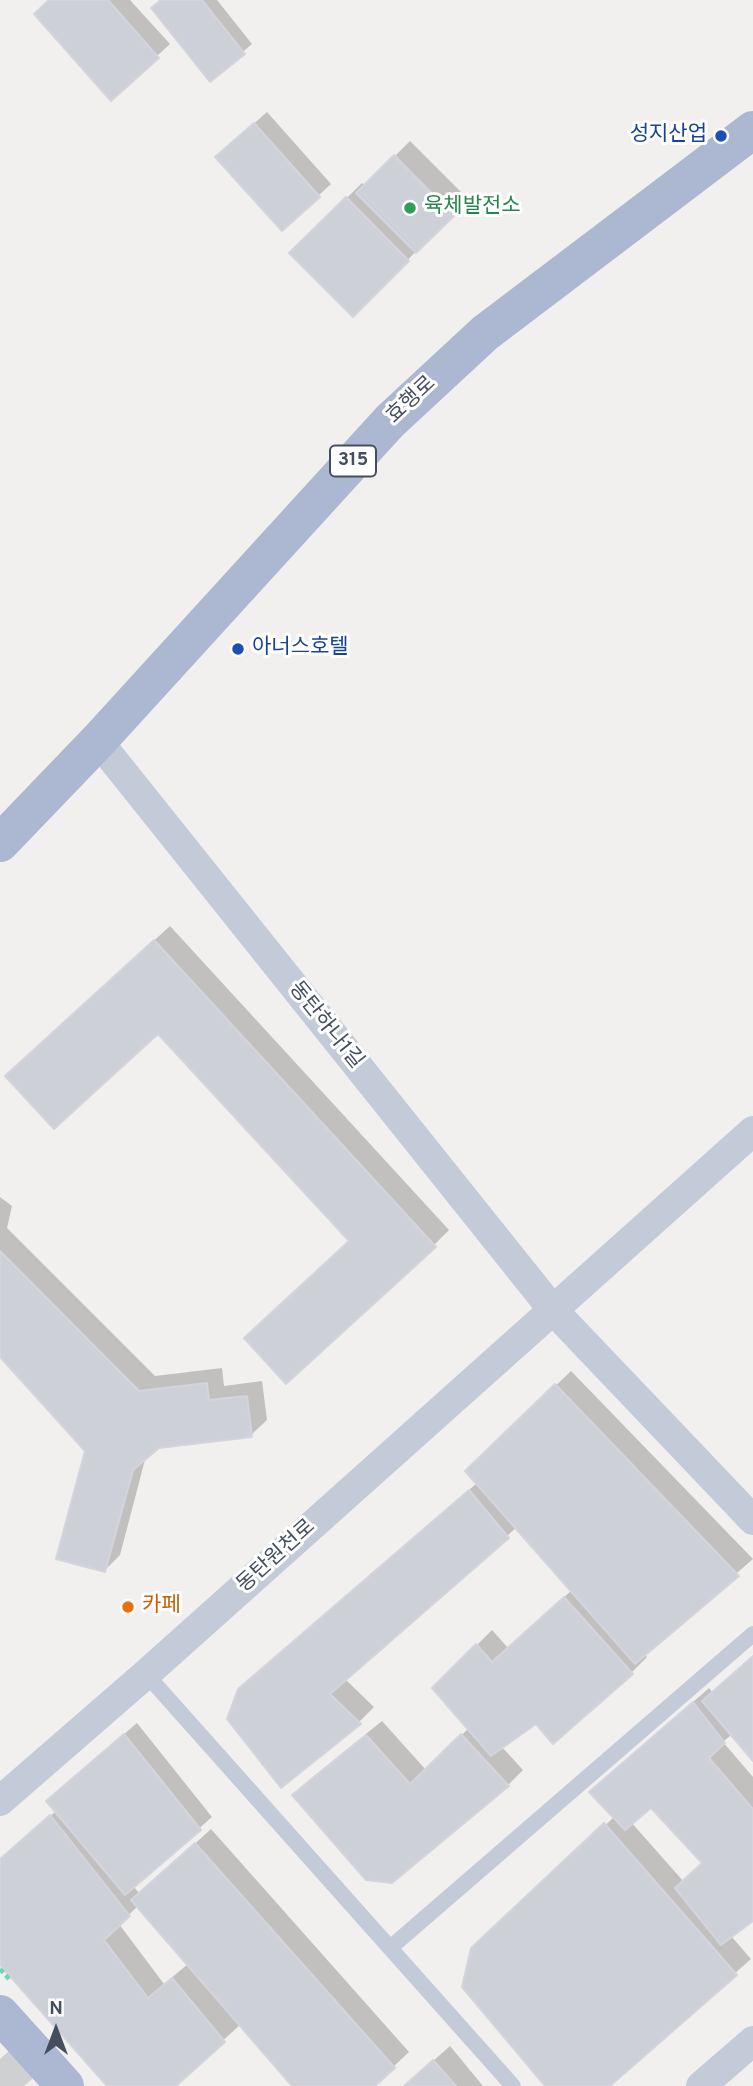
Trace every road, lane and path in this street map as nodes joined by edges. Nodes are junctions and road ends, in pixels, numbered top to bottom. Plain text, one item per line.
1 (753, 130) edge
2 (98, 741) junction
3 (0, 843) edge
4 (753, 1131) edge
5 (552, 1310) junction
6 (753, 1520) edge
7 (753, 1634) edge
8 (146, 1674) junction
9 (0, 1801) edge
10 (390, 1948) junction
11 (0, 2014) edge
12 (753, 2041) edge
13 (65, 2086) edge
14 (513, 2086) edge
15 (701, 2086) edge

1 - 2 main road, 효행로 / 315
2 - 3 main road, 효행로 / 315
2 - 5 street, 동탄하나1길
4 - 5 street
5 - 6 street, 동탄하나1길
5 - 8 street, 동탄원천로
7 - 10 lane
8 - 9 street, 동탄원천로
8 - 10 lane
10 - 14 lane
11 - 13 main road
12 - 15 street

